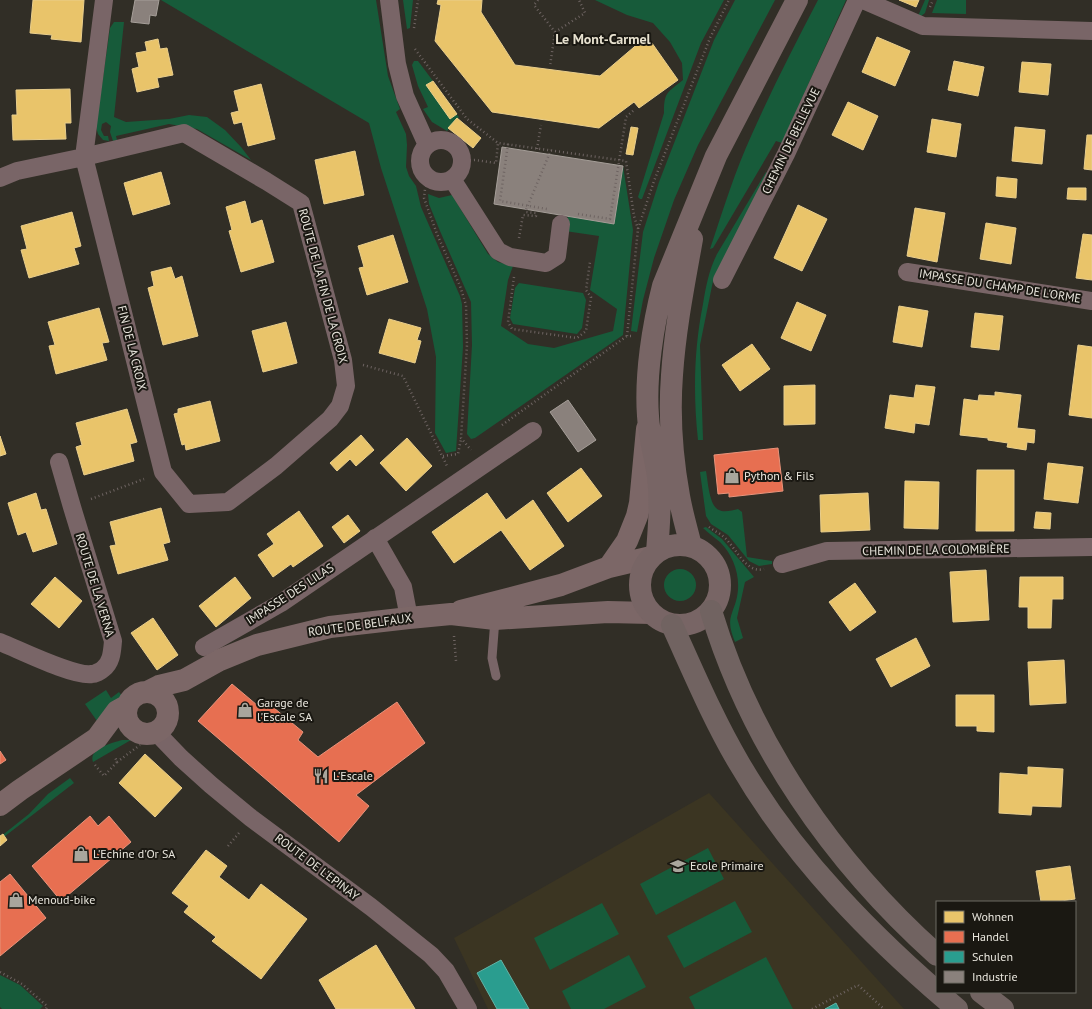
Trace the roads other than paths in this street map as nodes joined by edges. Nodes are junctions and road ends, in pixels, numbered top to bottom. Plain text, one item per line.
1 (104, 0) edge
2 (389, 0) edge
3 (797, 0) edge
4 (857, 0) edge
5 (863, 0) edge
6 (1092, 31) edge
7 (427, 145) junction
8 (84, 157) junction
9 (0, 178) edge
10 (452, 179) junction
11 (702, 189) junction
12 (567, 219) road end
13 (907, 272) dead end
14 (722, 280) dead end
15 (1092, 301) edge
16 (340, 406) joint
17 (648, 416) junction
18 (533, 431) dead end
19 (59, 462) dead end
20 (376, 538) junction
21 (692, 546) junction
22 (1092, 547) edge
23 (654, 554) junction
24 (782, 564) road end
25 (609, 567) junction
26 (711, 611) junction
27 (651, 612) junction
28 (409, 618) junction
29 (495, 619) junction
30 (452, 622) junction
31 (672, 625) junction
32 (0, 642) edge
33 (204, 647) dead end
34 (496, 676) dead end
35 (184, 680) junction
36 (149, 691) junction
37 (126, 706) junction
38 (168, 709) junction
39 (144, 736) junction
40 (97, 738) junction
41 (0, 805) edge
42 (936, 954) edge
43 (936, 990) edge
44 (939, 993) edge
45 (982, 993) edge
46 (468, 1009) edge
47 (957, 1009) edge
48 (1003, 1009) edge

1 - 8 street, FIN DE LA CROIX
2 - 7 street
3 - 11 main road
4 - 14 street, CHEMIN DE BELLEVUE
5 - 6 street
7 - 10 street
7 - 10 street
8 - 9 street, ROUTE DE LA FIN DE LA CROIX
8 - 16 street, ROUTE DE LA FIN DE LA CROIX
8 - 16 street, FIN DE LA CROIX
10 - 12 street
11 - 17 main road
11 - 21 main road
13 - 15 street, IMPASSE DU CHAMP DE L'ORME
17 - 23 main road
17 - 25 main road
18 - 20 street, IMPASSE DES LILAS
19 - 32 street, ROUTE DE LA VERNA
20 - 28 street
20 - 33 street, IMPASSE DES LILAS
21 - 23 main road
21 - 26 main road
22 - 24 street, CHEMIN DE LA COLOMBIÈRE
23 - 25 main road, ROUTE DE BELFAUX
23 - 27 main road
25 - 30 main road, ROUTE DE BELFAUX
26 - 31 main road
26 - 42 highway
27 - 29 main road, ROUTE DE BELFAUX
27 - 31 main road
28 - 30 main road, ROUTE DE BELFAUX
28 - 35 main road, ROUTE DE BELFAUX
29 - 30 main road, ROUTE DE BELFAUX
29 - 34 lane
31 - 43 highway
35 - 36 main road, ROUTE DE BELFAUX
35 - 38 main road
36 - 37 main road
36 - 38 main road
37 - 39 main road
37 - 40 main road
38 - 39 main road
39 - 40 main road
39 - 46 street, ROUTE DE L'EPINAY
40 - 41 main road
44 - 47 highway
45 - 48 highway

